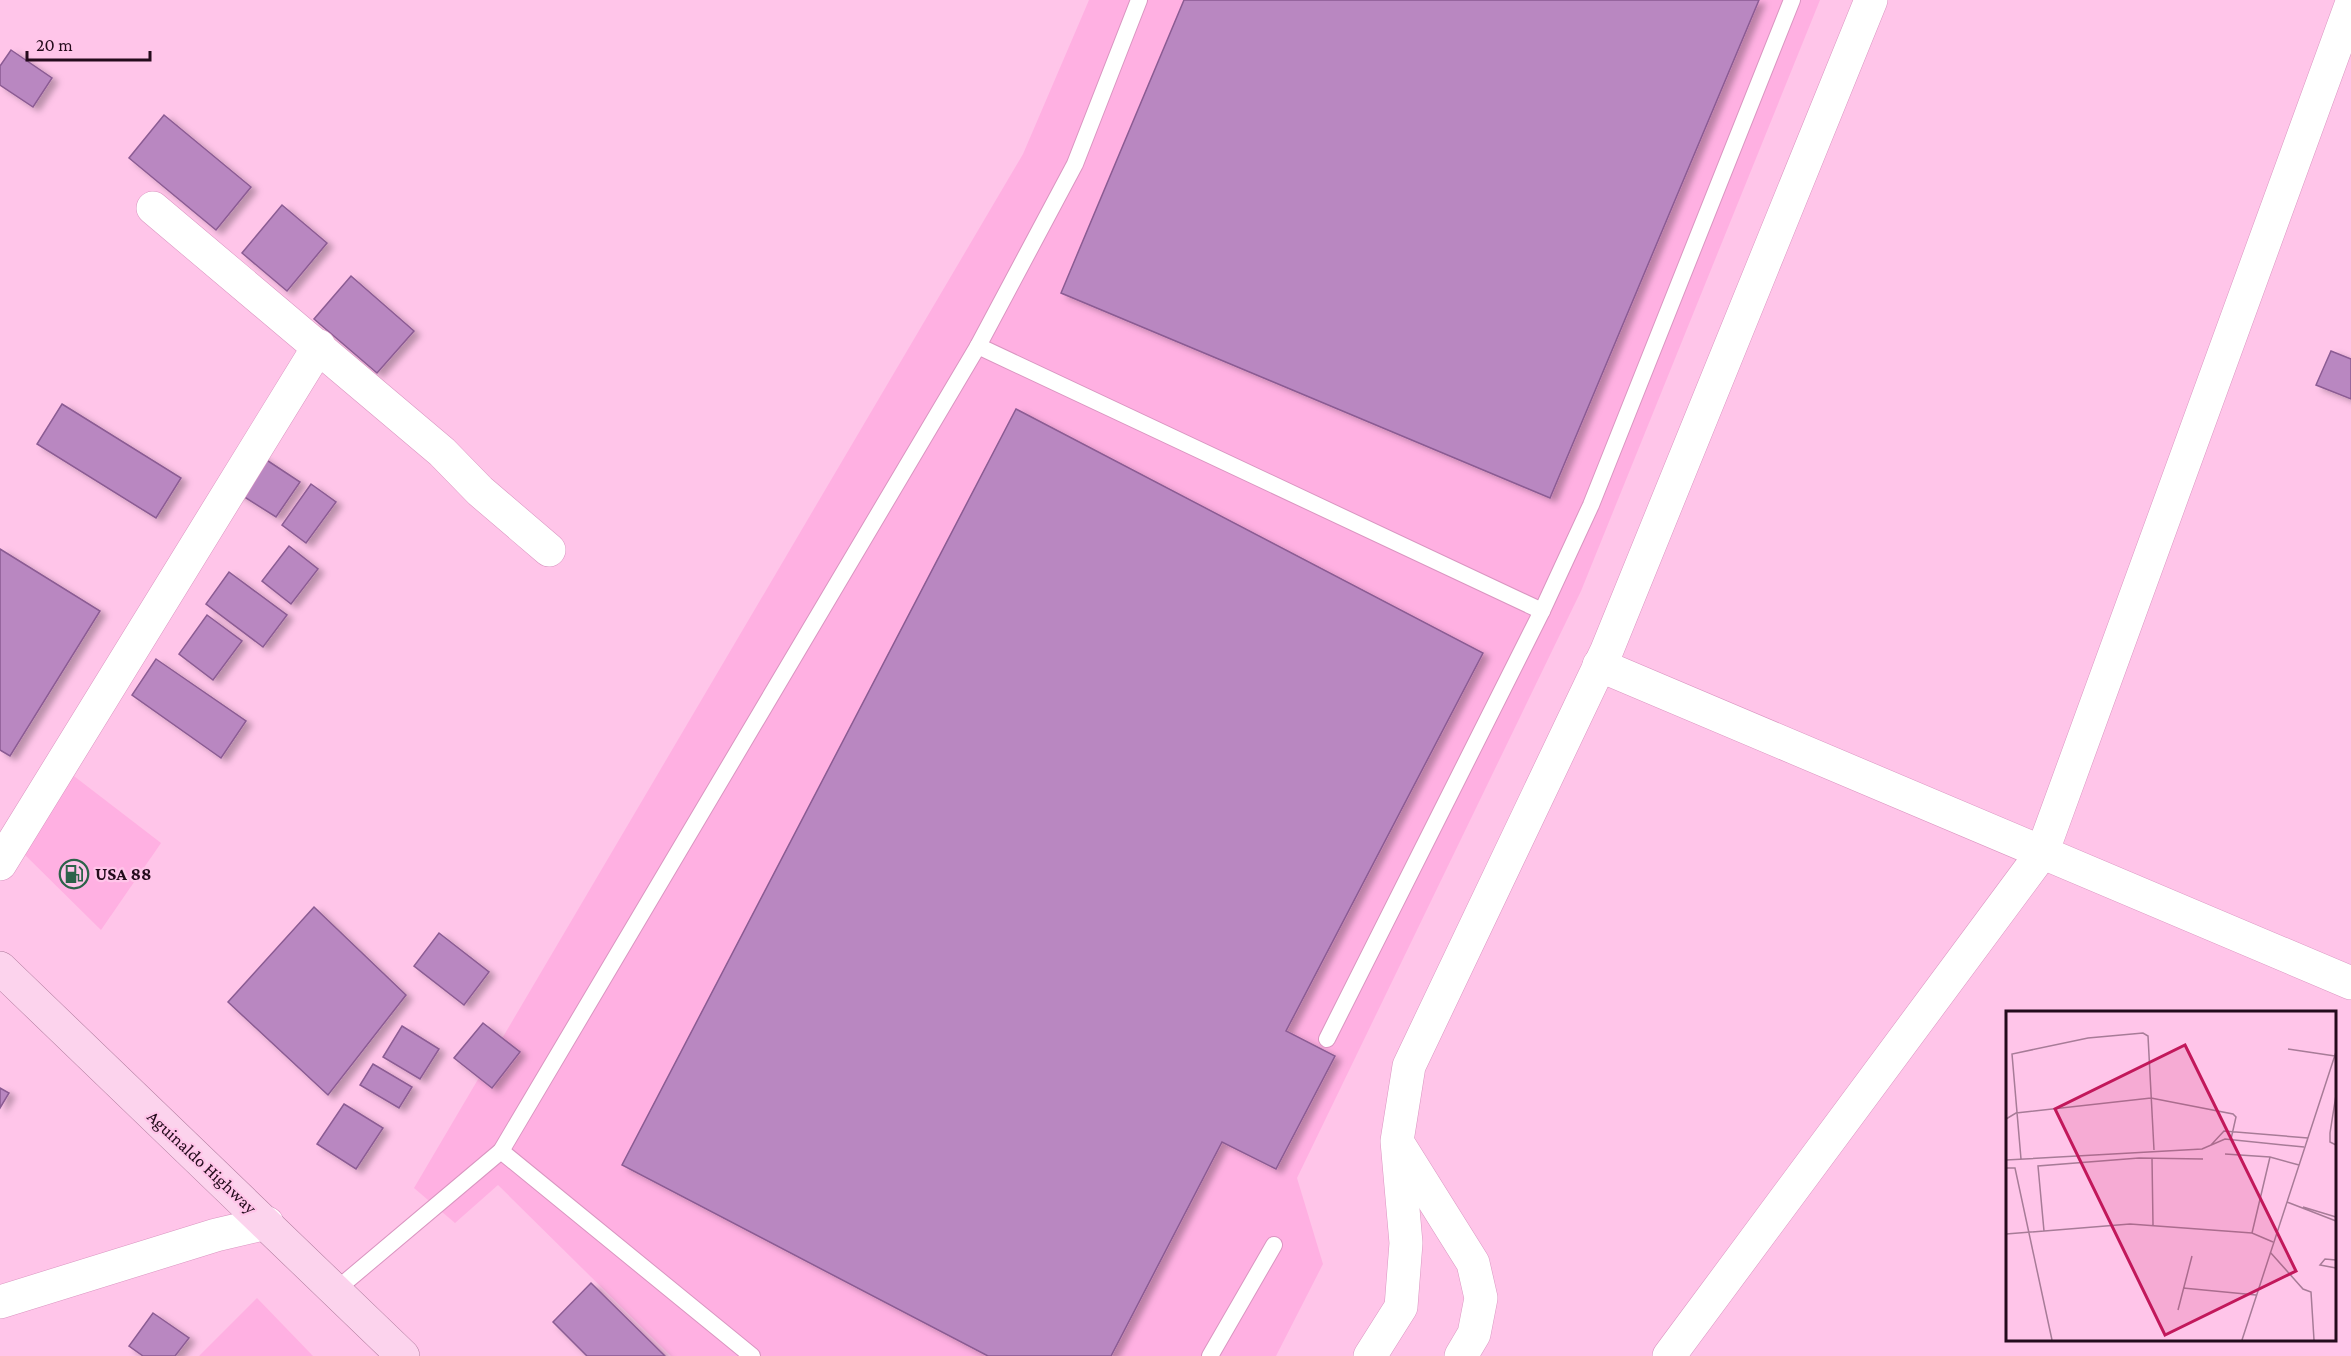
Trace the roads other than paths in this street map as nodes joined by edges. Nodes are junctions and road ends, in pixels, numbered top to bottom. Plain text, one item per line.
1 (1139, 0) edge
2 (1792, 0) edge
3 (1871, 0) edge
4 (2351, 5) edge
5 (153, 208) dead end
6 (319, 346) junction
7 (978, 346) junction
8 (549, 550) dead end
9 (1542, 611) junction
10 (1599, 665) junction
11 (2042, 853) junction
12 (0, 864) edge
13 (0, 968) edge
14 (2351, 983) edge
15 (1327, 1039) dead end
16 (1397, 1141) junction
17 (501, 1151) junction
18 (267, 1223) junction
19 (1274, 1245) dead end
20 (336, 1290) junction
21 (0, 1302) edge
22 (1375, 1354) edge
23 (403, 1356) edge
24 (752, 1356) edge
25 (1210, 1356) edge
26 (1461, 1356) edge
27 (1669, 1356) edge

1 - 7 lane
2 - 9 lane
3 - 10 street
4 - 11 street
5 - 6 street
6 - 8 street
6 - 12 street
7 - 9 lane
7 - 17 lane
9 - 15 lane
10 - 11 street
10 - 16 street
11 - 14 street
11 - 27 street
13 - 18 main road, Aguinaldo Highway
16 - 22 street
16 - 26 street
17 - 20 lane
17 - 24 lane
18 - 20 main road, Aguinaldo Highway
18 - 21 street
19 - 25 lane
20 - 23 main road, Aguinaldo Highway

